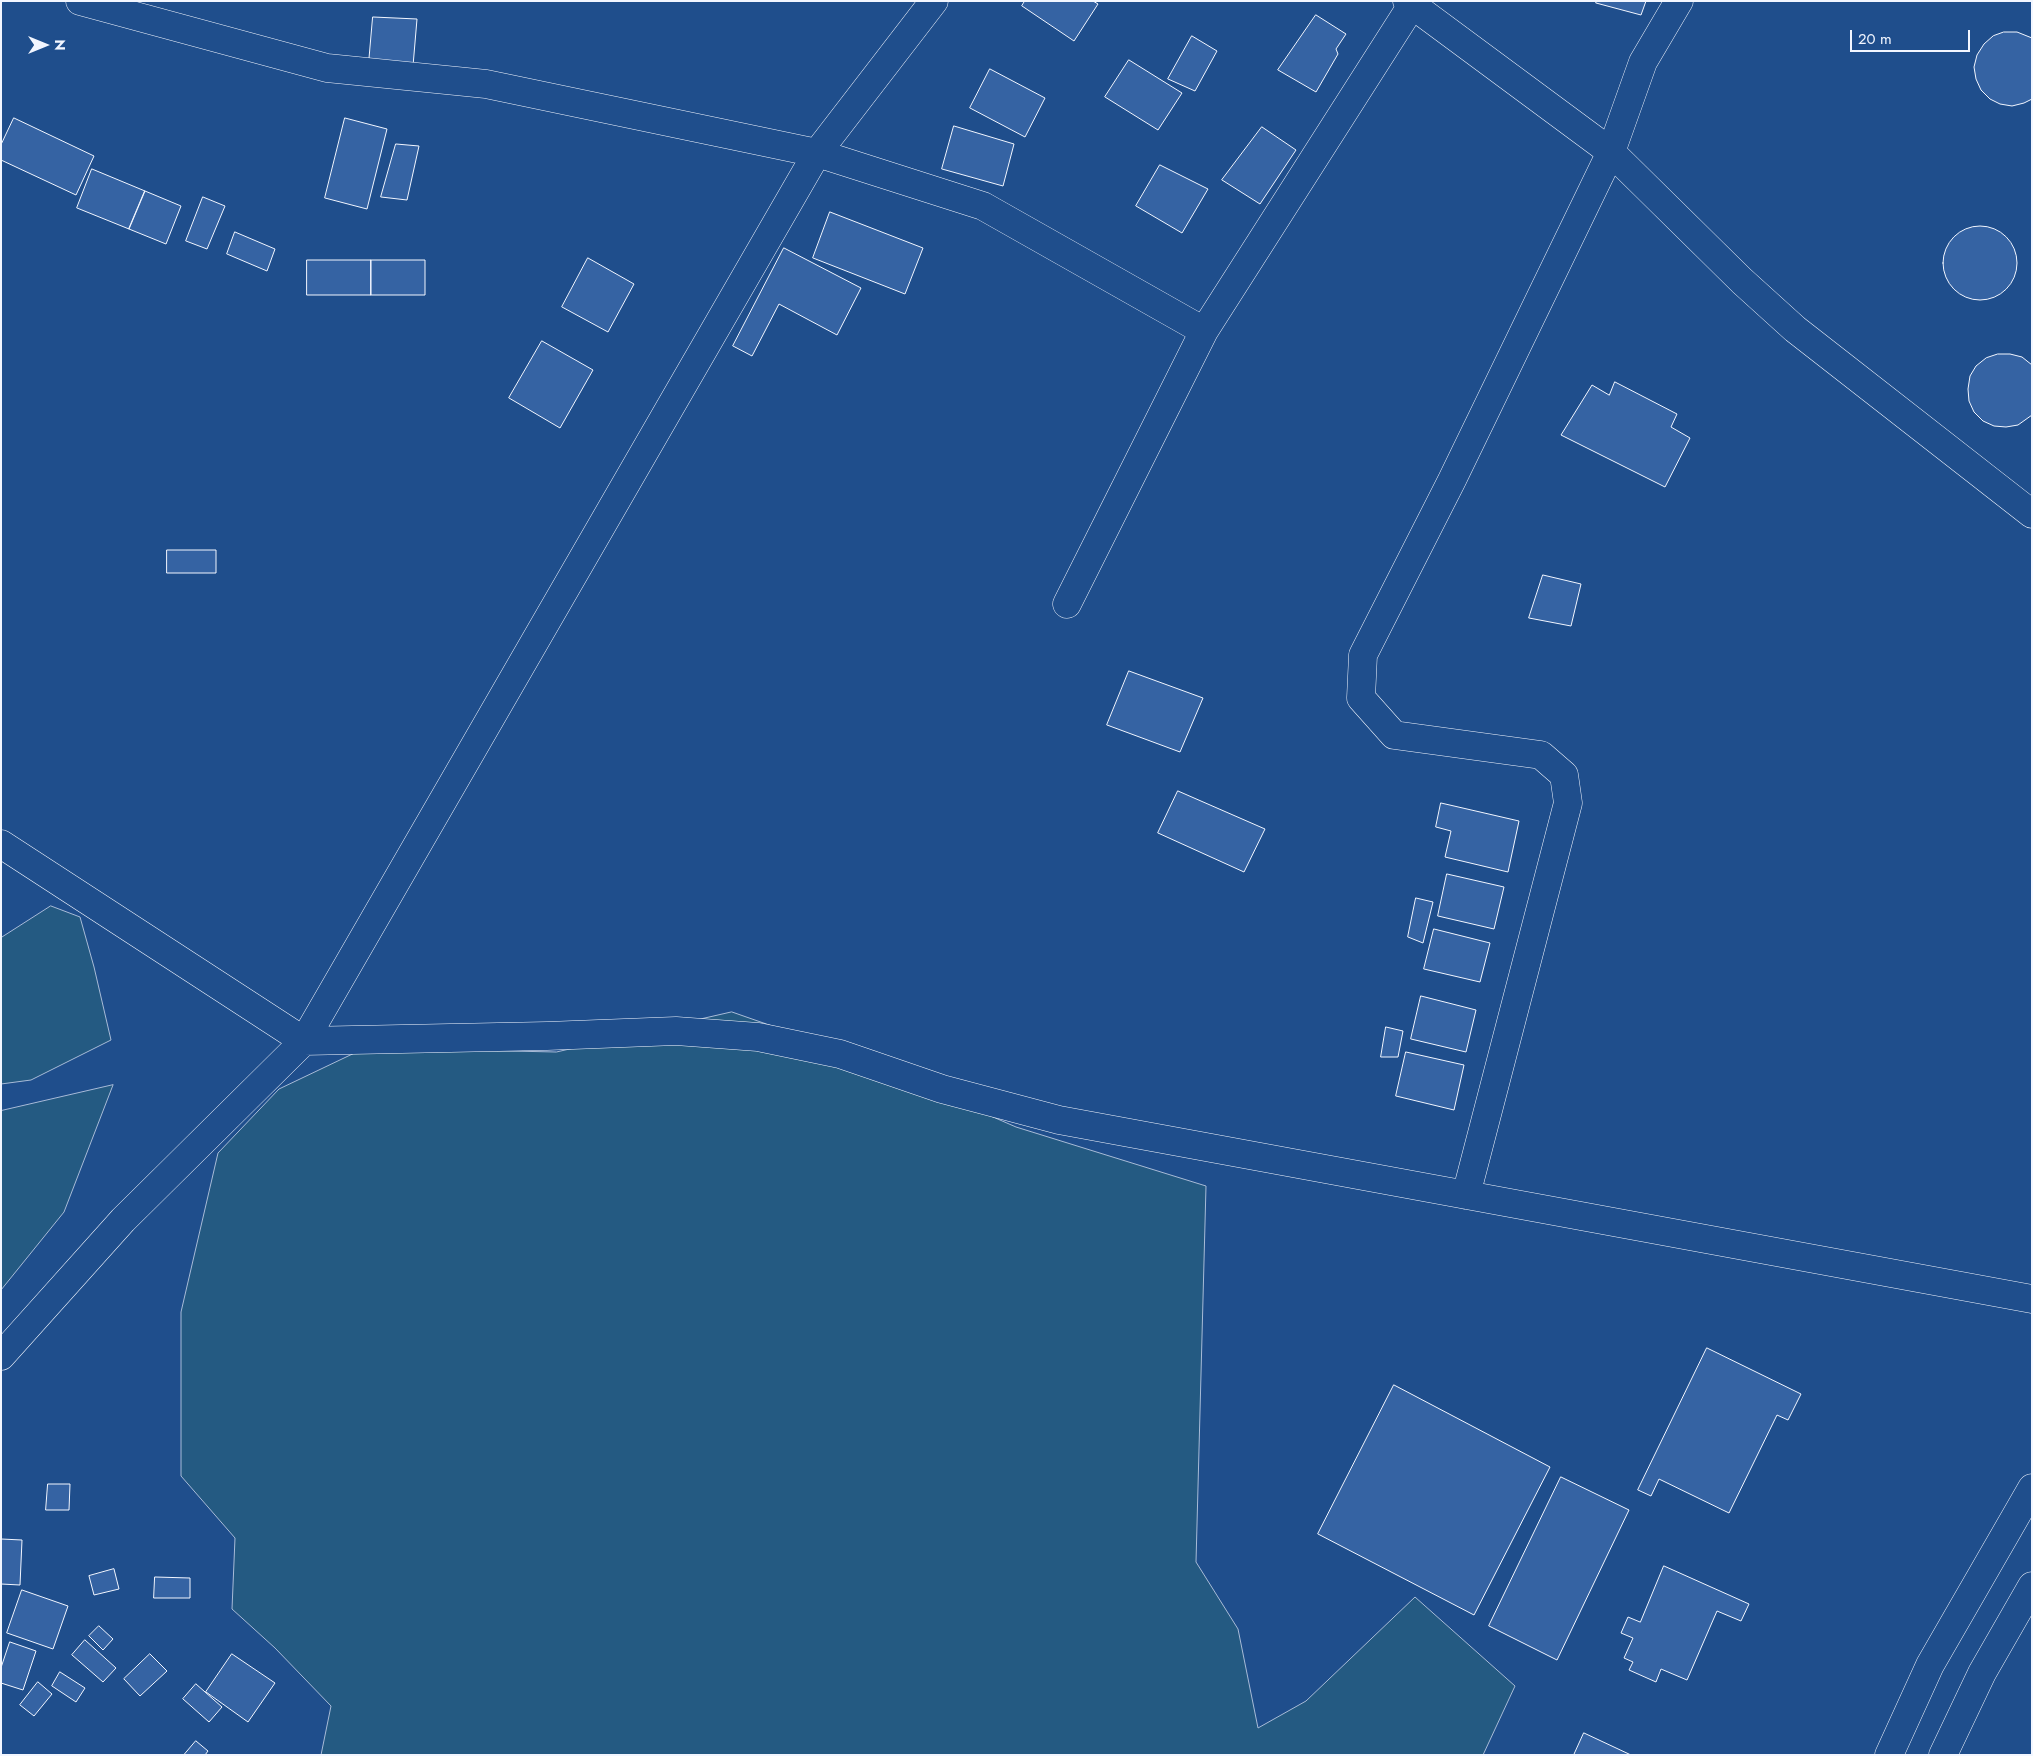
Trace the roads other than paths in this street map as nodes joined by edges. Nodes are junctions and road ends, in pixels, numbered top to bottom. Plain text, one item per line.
1 (80, 1) edge
2 (934, 1) edge
3 (1679, 1) edge
4 (1409, 3) edge
5 (1611, 152) junction
6 (817, 153) junction
7 (1204, 331) junction
8 (2032, 514) edge
9 (1067, 604) dead end
10 (1, 844) edge
11 (304, 1041) junction
12 (1466, 1195) junction
13 (2032, 1299) edge
14 (1, 1356) edge
15 (2032, 1488) edge
16 (2032, 1586) edge
17 (1889, 1755) edge
18 (1943, 1755) edge

1 - 6 street
2 - 6 street
3 - 5 street
4 - 5 street
4 - 7 street
5 - 8 street
5 - 12 street
6 - 7 street
6 - 11 street
7 - 9 street
10 - 11 street
11 - 12 street
11 - 14 street
12 - 13 street
15 - 17 street
16 - 18 street

